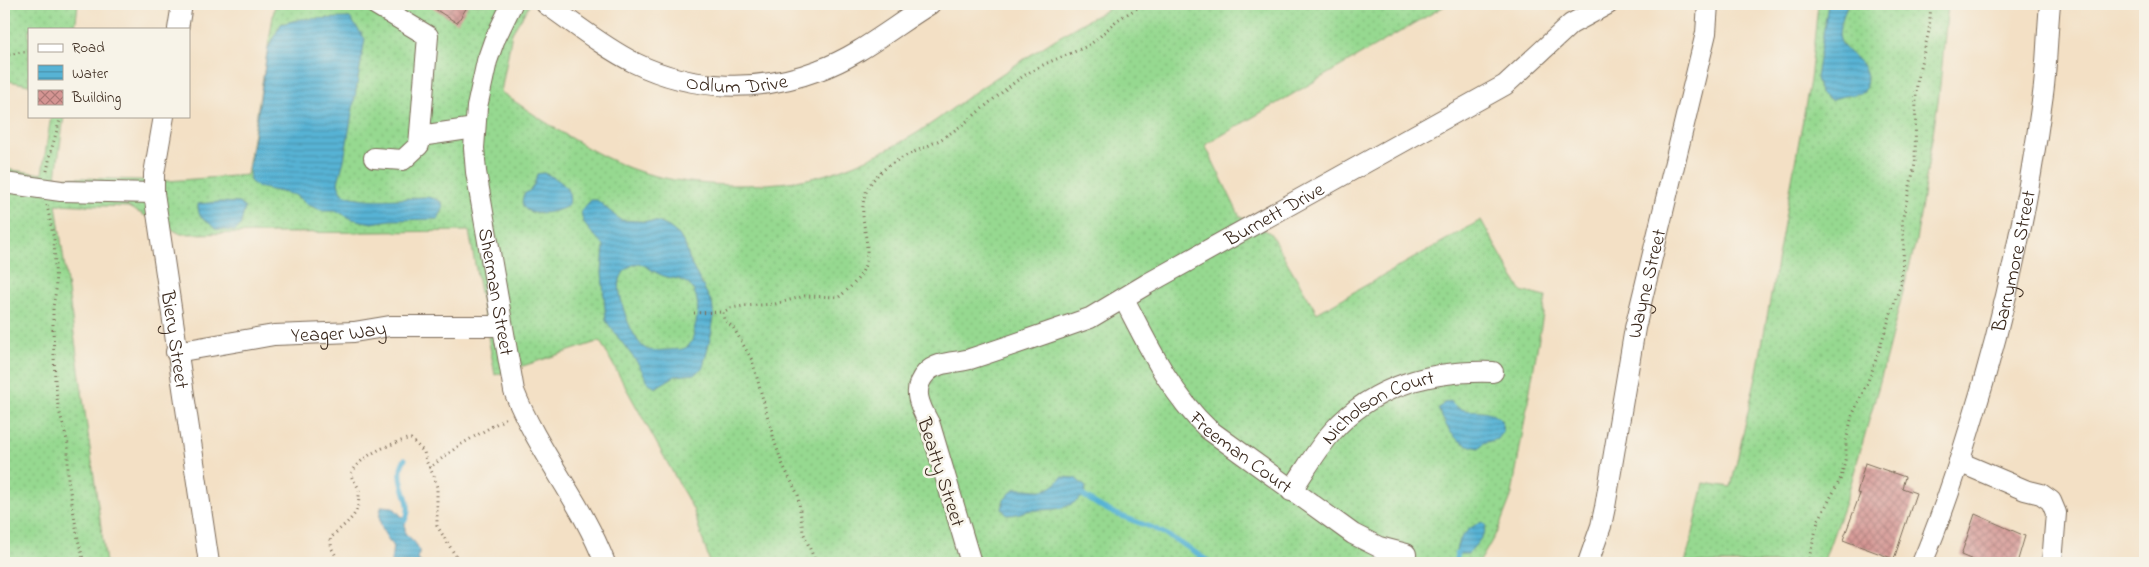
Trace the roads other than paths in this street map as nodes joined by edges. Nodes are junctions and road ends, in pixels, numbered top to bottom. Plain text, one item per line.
1 (182, 4) edge
2 (375, 4) edge
3 (512, 4) edge
4 (546, 4) edge
5 (930, 4) edge
6 (1608, 4) edge
7 (1708, 4) edge
8 (2050, 4) edge
9 (178, 28) edge
10 (164, 118) edge
11 (475, 128) junction
12 (420, 136) junction
13 (374, 158) dead end
14 (4, 183) edge
15 (154, 193) junction
16 (1124, 299) junction
17 (502, 326) junction
18 (176, 352) junction
19 (1492, 372) dead end
20 (920, 382) joint
21 (1959, 462) junction
22 (1291, 491) junction
23 (1406, 554) dead end
24 (209, 563) edge
25 (605, 563) edge
26 (971, 563) edge
27 (1588, 563) edge
28 (1922, 563) edge
29 (2052, 563) edge

1 - 9 street
2 - 12 street
3 - 11 street, Sherman Street
4 - 5 street, Odlum Drive
6 - 16 street, Burnett Drive
7 - 27 street, Wayne Street
8 - 21 street, Barrymore Street
10 - 15 street, Biery Street
11 - 12 street
11 - 17 street, Sherman Street
12 - 13 street
14 - 15 street
15 - 18 street, Biery Street
16 - 20 street, Burnett Drive
16 - 22 street, Freeman Court
17 - 18 street, Yeager Way
17 - 25 street, Sherman Street
18 - 24 street, Biery Street
19 - 22 street, Nicholson Court
20 - 26 street, Beatty Street
21 - 28 street, Barrymore Street
21 - 29 street
22 - 23 street, Freeman Court

